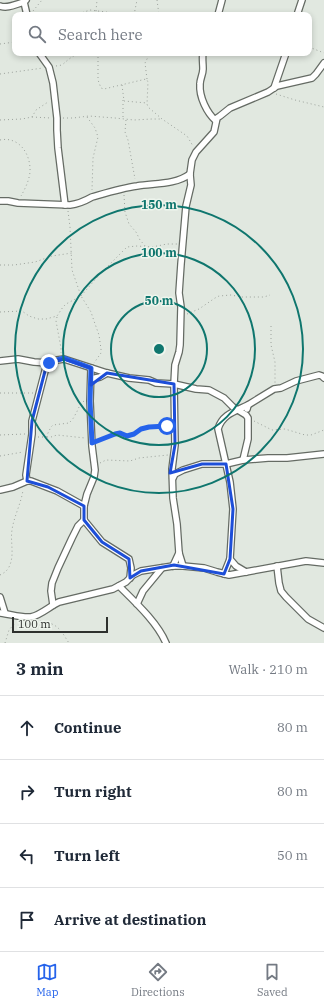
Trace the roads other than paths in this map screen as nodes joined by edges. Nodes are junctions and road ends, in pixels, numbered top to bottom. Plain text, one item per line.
1 (222, 0) edge
2 (302, 0) edge
3 (25, 1) edge
4 (0, 6) edge
5 (28, 12) edge
6 (219, 12) edge
7 (298, 12) edge
8 (41, 56) edge
9 (202, 56) edge
10 (285, 56) edge
11 (324, 64) edge
12 (274, 88) junction
13 (216, 121) junction
14 (190, 174) junction
15 (0, 201) edge
16 (65, 205) junction
17 (0, 361) edge
18 (48, 363) junction
19 (91, 368) junction
20 (107, 373) junction
21 (324, 378) edge
22 (91, 379) junction
23 (174, 384) junction
24 (248, 405) junction
25 (238, 410) junction
26 (247, 416) junction
27 (324, 454) edge
28 (243, 460) junction
29 (226, 464) junction
30 (173, 478) junction
31 (26, 482) junction
32 (0, 490) edge
33 (84, 506) junction
34 (84, 520) junction
35 (179, 553) junction
36 (230, 559) junction
37 (324, 562) edge
38 (173, 566) junction
39 (184, 566) junction
40 (277, 566) junction
41 (162, 568) junction
42 (246, 572) junction
43 (224, 574) junction
44 (130, 578) junction
45 (119, 586) junction
46 (0, 597) edge
47 (137, 604) junction
48 (53, 605) junction
49 (2, 613) edge
50 (324, 628) edge
51 (166, 643) edge

1 - 6 street
2 - 7 street
3 - 4 street
3 - 5 street
8 - 16 street
9 - 13 street
10 - 12 street
11 - 12 street
12 - 13 street
13 - 14 street
14 - 16 street
14 - 23 street
15 - 16 street
17 - 18 street
18 - 19 street
18 - 31 street
19 - 20 street
19 - 22 street
20 - 22 street
20 - 23 street
21 - 24 street
22 - 33 street
23 - 25 street
23 - 30 street
24 - 25 street
24 - 26 street
25 - 26 street
25 - 29 street
26 - 28 street
27 - 28 street
28 - 29 street
29 - 30 street
29 - 36 street
30 - 35 street
31 - 32 street
31 - 33 street
33 - 34 street
34 - 44 street
34 - 48 street
35 - 38 street
35 - 39 street
36 - 42 street
36 - 43 street
37 - 40 street
38 - 39 street
38 - 41 street
39 - 43 street
40 - 42 street
40 - 50 street
41 - 44 street
41 - 47 street
42 - 43 street
44 - 45 street
45 - 47 street
45 - 48 street
46 - 49 street
47 - 51 street
48 - 49 street

